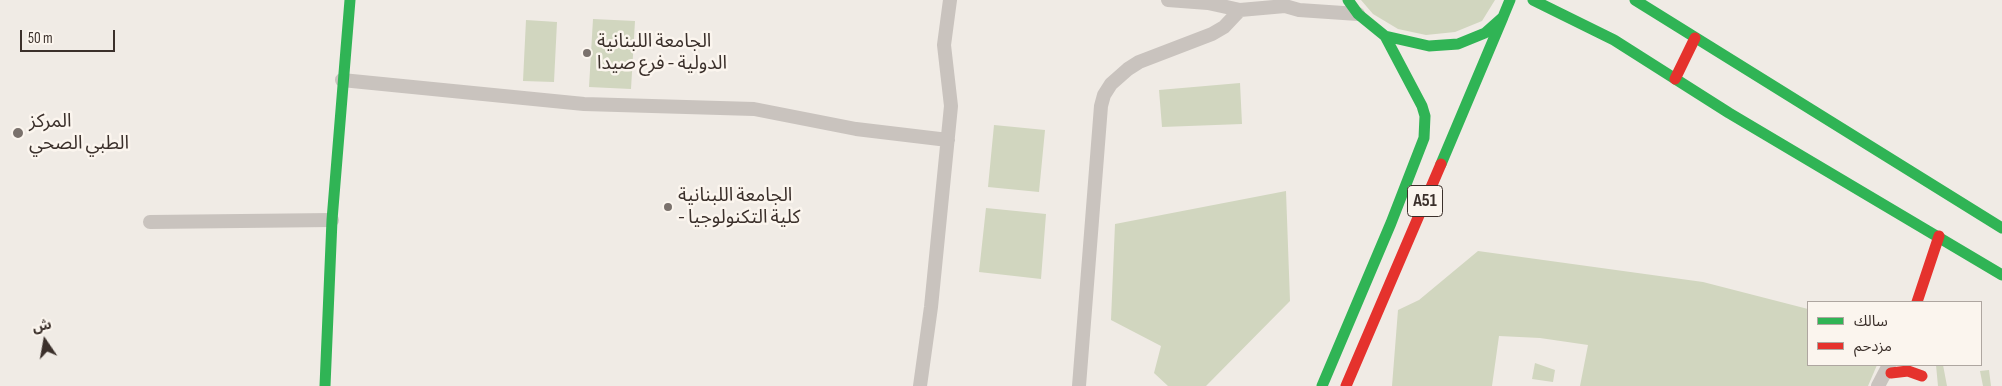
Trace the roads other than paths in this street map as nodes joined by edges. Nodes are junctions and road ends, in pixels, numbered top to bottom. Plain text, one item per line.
1 (350, 0) edge
2 (950, 0) edge
3 (1168, 0) edge
4 (1300, 0) edge
5 (1348, 0) edge
6 (1510, 0) edge
7 (1533, 0) edge
8 (1635, 0) edge
9 (1286, 6) junction
10 (1240, 10) junction
11 (1358, 14) junction
12 (1503, 17) junction
13 (1385, 36) junction
14 (1696, 38) junction
15 (1674, 79) junction
16 (342, 80) junction
17 (948, 140) junction
18 (332, 220) junction
19 (150, 222) dead end
20 (2002, 228) edge
21 (1939, 236) junction
22 (2002, 275) edge
23 (1917, 301) edge
24 (1890, 372) edge
25 (1923, 375) edge
26 (325, 386) edge
27 (920, 386) edge
28 (1079, 386) edge
29 (1322, 386) edge
30 (1346, 386) edge
31 (1878, 386) edge

1 - 16 main road
2 - 17 street
3 - 10 street
4 - 9 street
5 - 11 main road, A51
6 - 12 main road, A51
7 - 15 main road
8 - 14 main road
9 - 10 street
9 - 11 street
10 - 28 street
11 - 13 main road, A51
12 - 13 main road, A51
12 - 30 main road, A51
13 - 29 main road, A51
14 - 15 main road
14 - 20 main road
15 - 21 main road
16 - 17 street
16 - 18 main road
17 - 27 street
18 - 19 street
18 - 26 main road
21 - 22 main road
21 - 23 main road
24 - 25 main road
24 - 31 street

